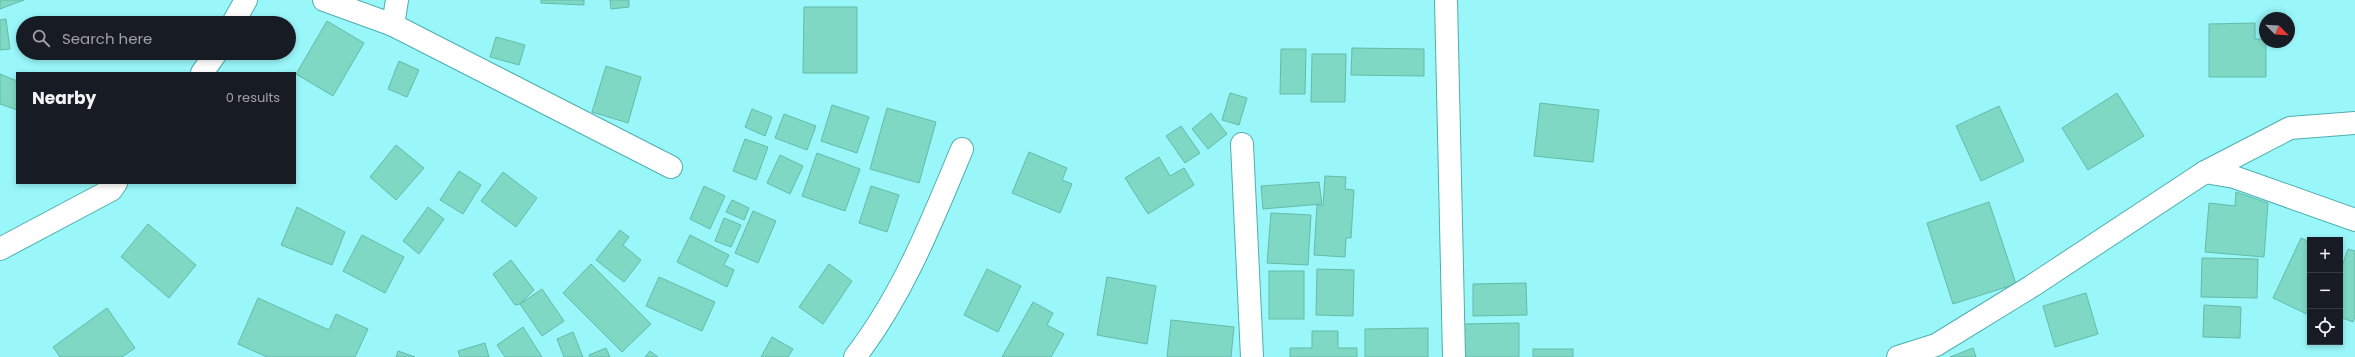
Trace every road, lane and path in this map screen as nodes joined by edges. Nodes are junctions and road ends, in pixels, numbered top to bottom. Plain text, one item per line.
1 (246, 0) edge
2 (324, 0) edge
3 (397, 0) edge
4 (1446, 0) edge
5 (237, 16) edge
6 (393, 25) junction
7 (211, 60) edge
8 (203, 72) edge
9 (2355, 123) edge
10 (1242, 144) dead end
11 (962, 149) dead end
12 (671, 167) dead end
13 (2205, 172) junction
14 (115, 184) edge
15 (2355, 220) edge
16 (0, 249) edge
17 (855, 357) edge
18 (1252, 357) edge
19 (1454, 357) edge
20 (1898, 357) edge

1 - 5 street
2 - 6 street
3 - 6 street
4 - 19 street
6 - 12 street
7 - 8 street
9 - 13 street
10 - 18 street
11 - 17 street
13 - 15 street
13 - 20 street
14 - 16 street

